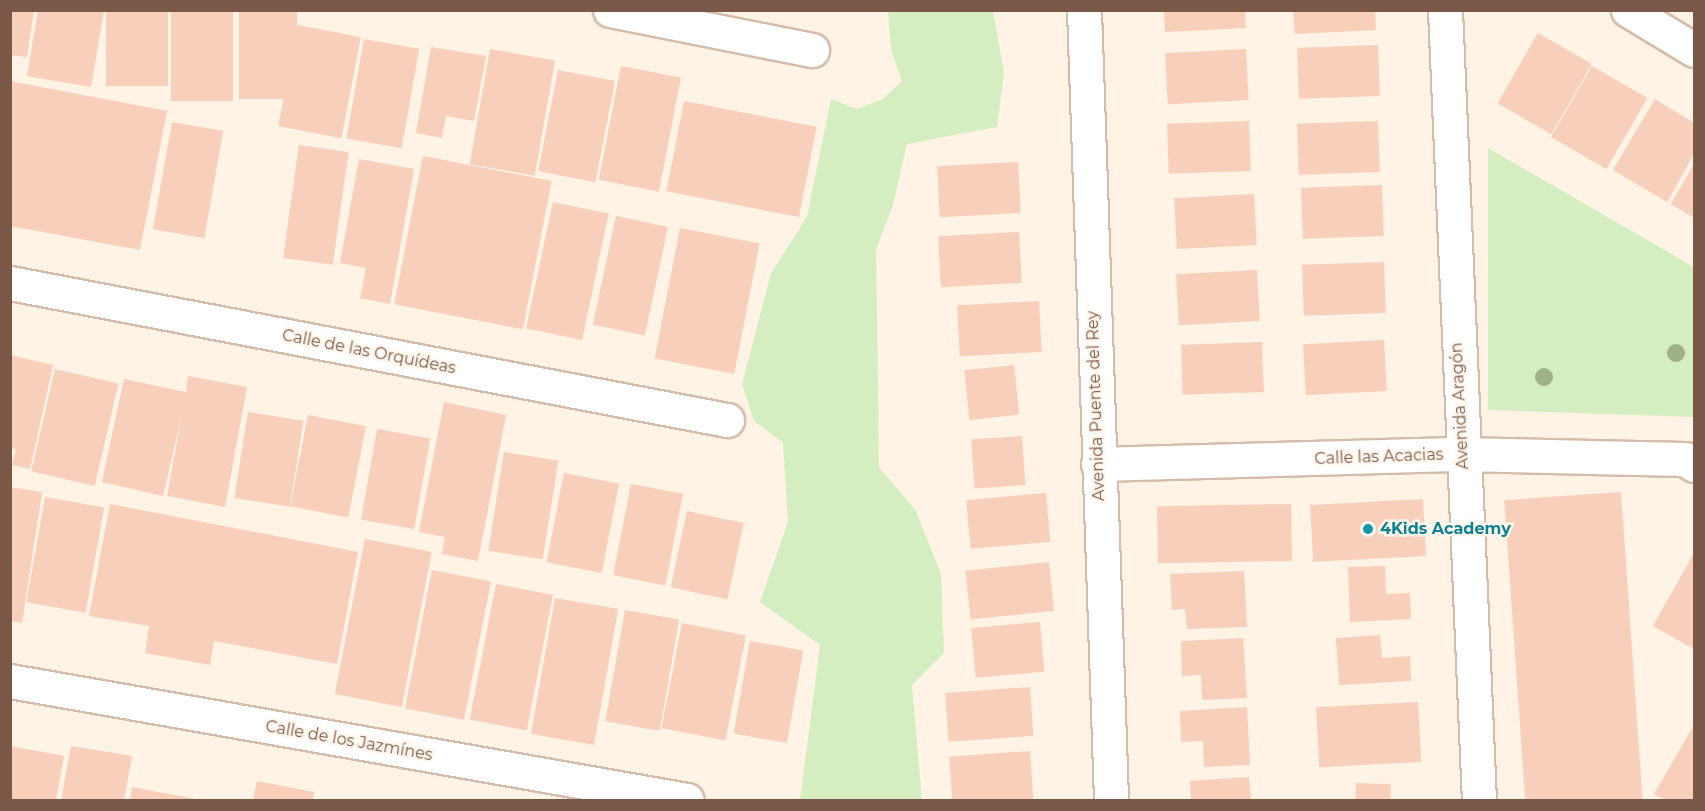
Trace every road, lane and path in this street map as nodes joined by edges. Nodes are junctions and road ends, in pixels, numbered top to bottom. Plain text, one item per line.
1 (610, 10) edge
2 (1084, 10) edge
3 (1445, 10) edge
4 (1628, 10) edge
5 (812, 50) dead end
6 (1695, 50) edge
7 (10, 283) edge
8 (727, 420) dead end
9 (1462, 454) junction
10 (1098, 464) junction
11 (1695, 465) edge
12 (10, 681) edge
13 (687, 801) edge
14 (1111, 801) edge
15 (1479, 801) edge

1 - 5 street
2 - 10 street, Avenida Puente del Rey
3 - 9 street, Avenida Aragón
4 - 6 street
7 - 8 street, Calle de las Orquídeas
9 - 10 street, Calle las Acacias
9 - 11 street, Calle las Acacias
9 - 15 street, Avenida Aragón
10 - 14 street, Avenida Puente del Rey
12 - 13 street, Calle de los Jazmínes

